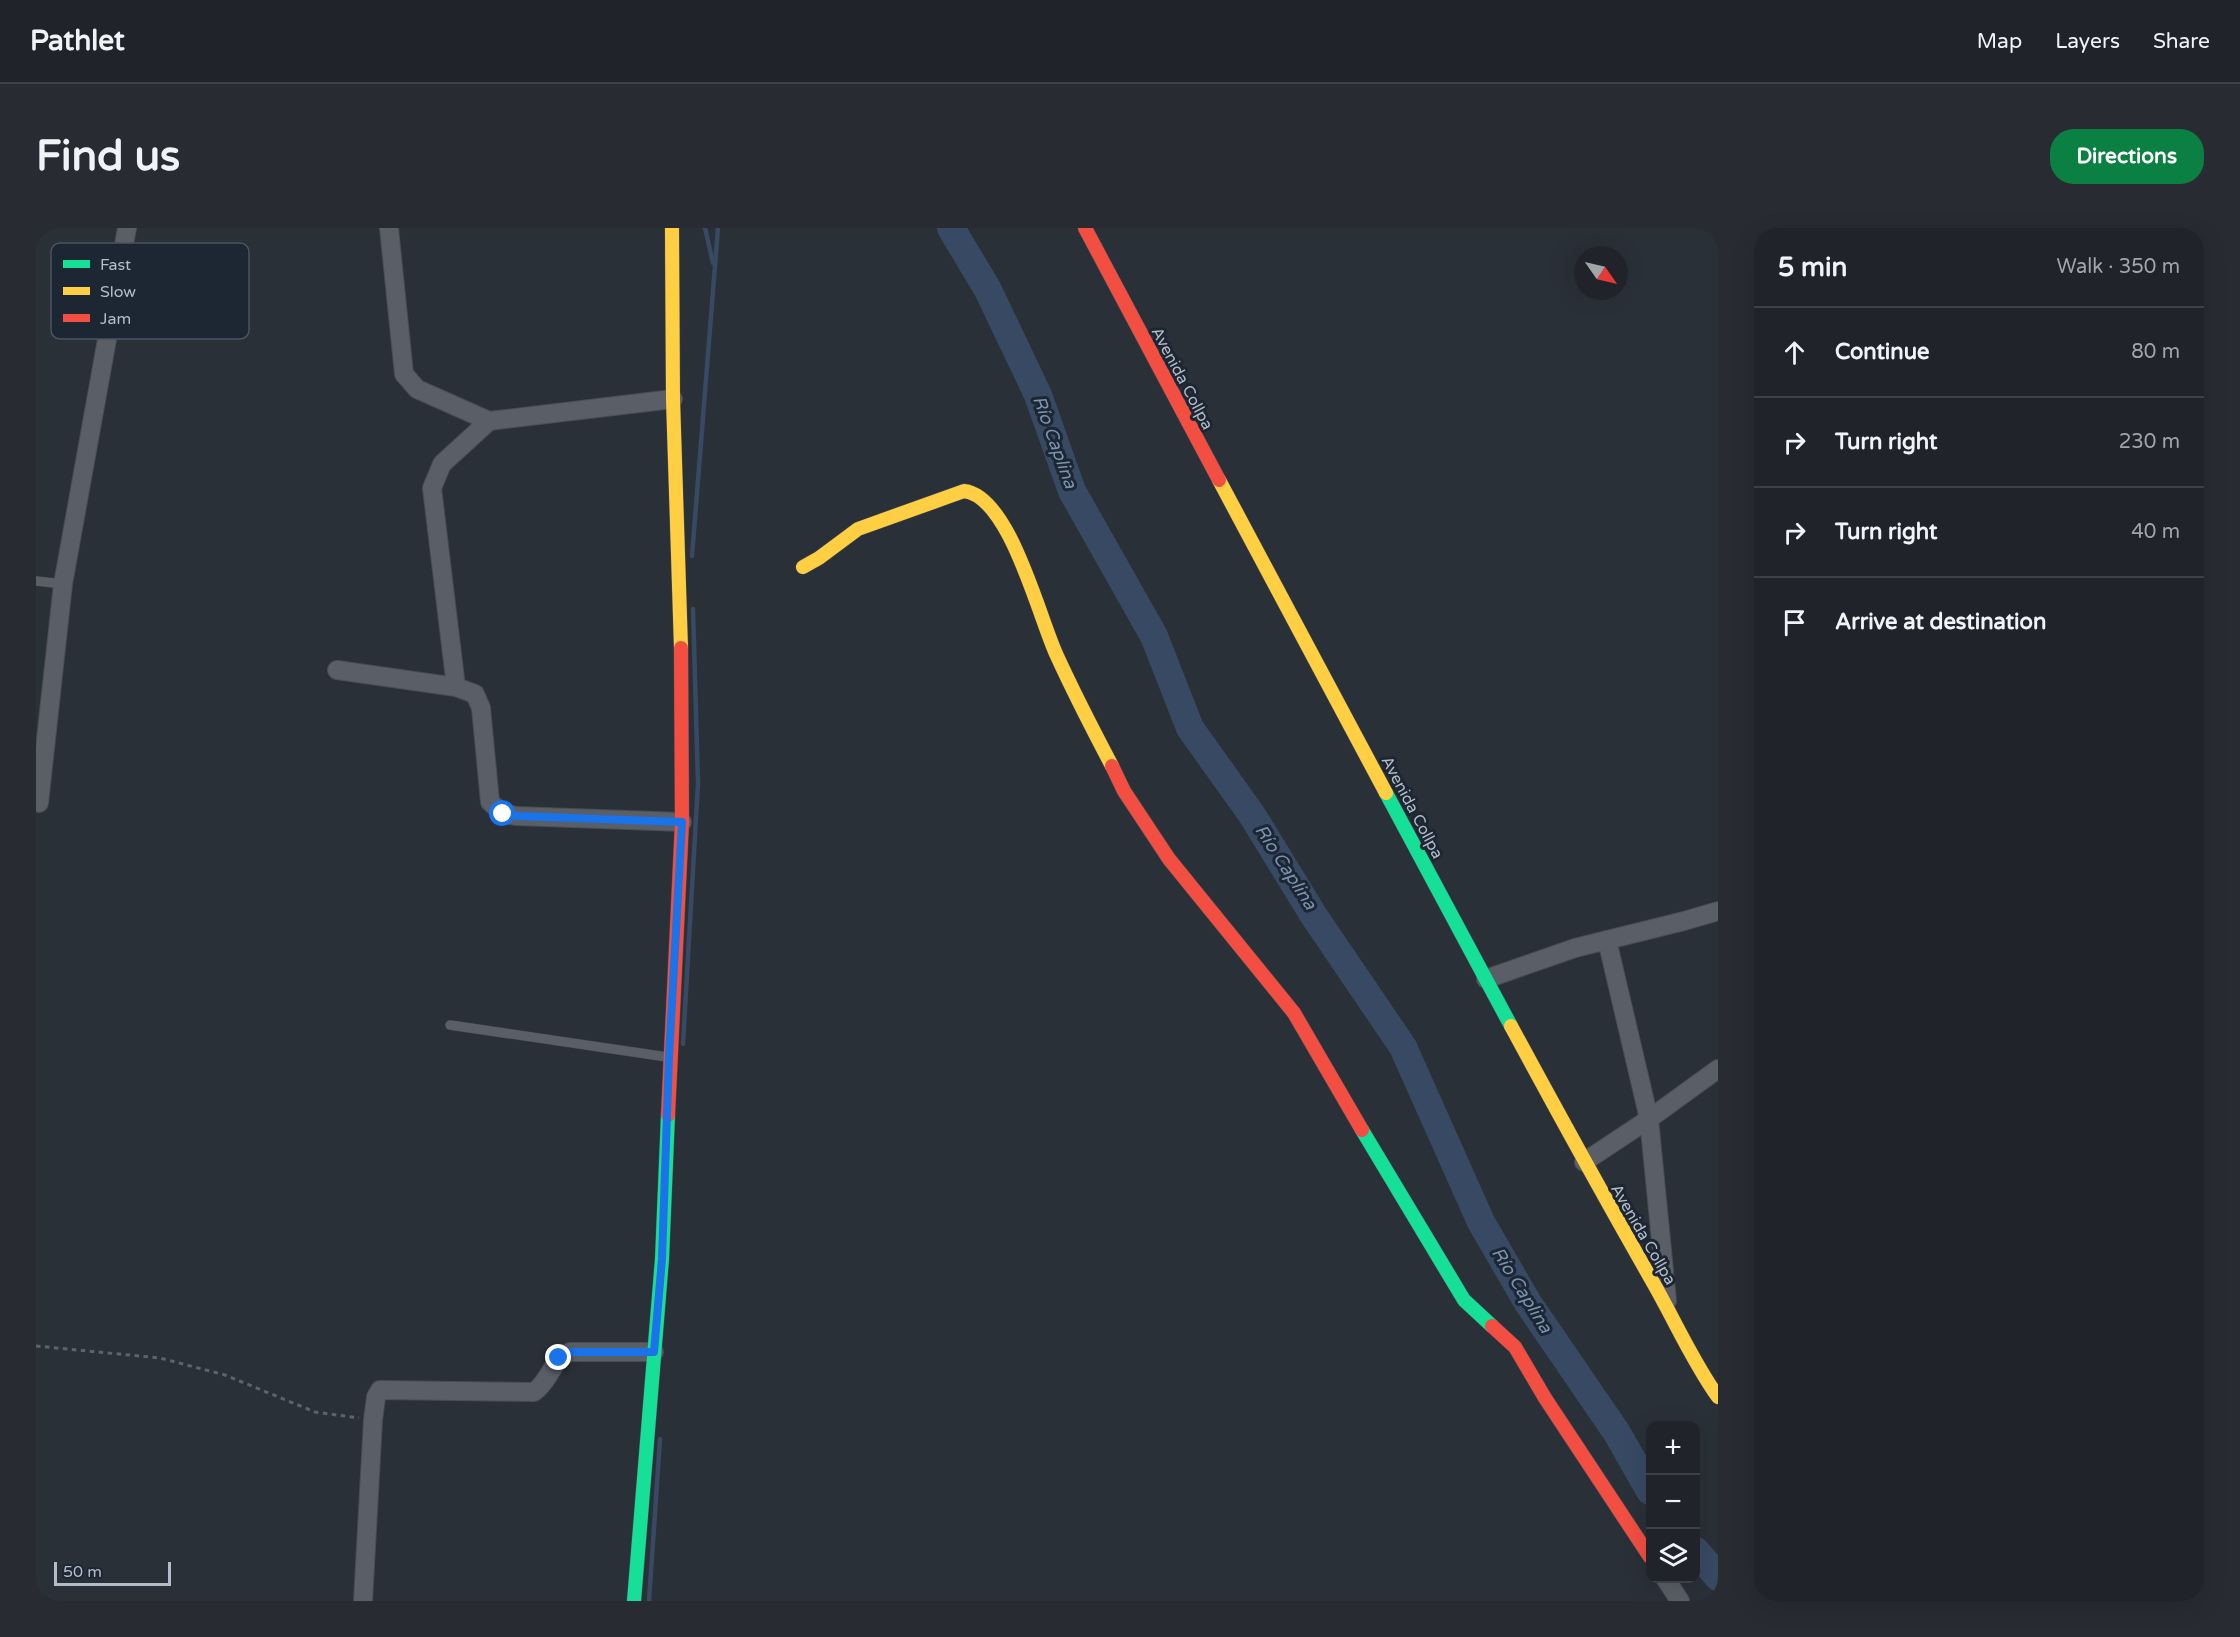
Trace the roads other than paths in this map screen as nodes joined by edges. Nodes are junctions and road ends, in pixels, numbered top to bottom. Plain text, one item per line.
1 (127, 228) edge
2 (389, 228) edge
3 (672, 228) edge
4 (1085, 228) edge
5 (124, 243) edge
6 (107, 339) edge
7 (673, 399) junction
8 (489, 421) junction
9 (802, 567) dead end
10 (36, 580) edge
11 (63, 584) junction
12 (337, 670) dead end
13 (456, 687) junction
14 (39, 803) dead end
15 (682, 822) junction
16 (1718, 910) edge
17 (1607, 940) junction
18 (1486, 979) junction
19 (450, 1025) dead end
20 (669, 1057) junction
21 (1718, 1069) edge
22 (1648, 1119) junction
23 (1584, 1162) junction
24 (1668, 1309) junction
25 (654, 1352) junction
26 (1710, 1373) edge
27 (1718, 1397) edge
28 (1646, 1551) edge
29 (1668, 1583) edge
30 (363, 1601) edge
31 (634, 1601) edge
32 (1680, 1601) edge

1 - 5 street
2 - 8 street
3 - 7 street
4 - 18 street, Avenida Collpa
6 - 11 street
7 - 8 street
7 - 15 street
8 - 13 street
9 - 28 street
10 - 11 lane
11 - 14 street
12 - 13 street
13 - 15 street
15 - 20 street
16 - 17 street
17 - 18 street
17 - 22 street
18 - 23 street, Avenida Collpa
19 - 20 lane
20 - 25 street
21 - 22 street
22 - 23 street
22 - 24 street
23 - 24 street, Avenida Collpa
24 - 26 street, Avenida Collpa
25 - 30 street
25 - 31 street
26 - 27 street, Avenida Collpa
29 - 32 street

